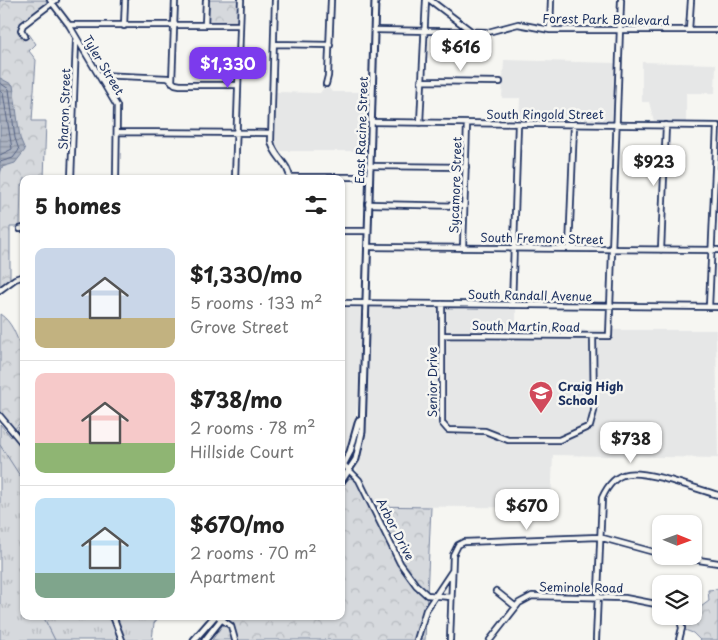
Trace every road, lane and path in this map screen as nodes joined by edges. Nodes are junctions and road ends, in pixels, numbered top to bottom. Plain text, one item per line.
1 (125, 0) edge
2 (175, 0) edge
3 (206, 0) edge
4 (241, 0) edge
5 (275, 0) edge
6 (331, 0) edge
7 (375, 0) edge
8 (426, 0) edge
9 (430, 0) edge
10 (551, 0) edge
11 (621, 0) edge
12 (690, 0) edge
13 (53, 1) edge
14 (205, 24) junction
15 (69, 25) junction
16 (174, 25) junction
17 (240, 25) junction
18 (124, 26) junction
19 (375, 30) junction
20 (550, 30) junction
21 (620, 30) junction
22 (690, 30) junction
23 (718, 30) edge
24 (423, 31) junction
25 (472, 32) junction
26 (25, 36) dead end
27 (76, 39) junction
28 (274, 44) junction
29 (330, 45) junction
30 (99, 75) junction
31 (421, 81) junction
32 (172, 82) junction
33 (500, 82) dead end
34 (326, 84) dead end
35 (238, 85) junction
36 (371, 122) junction
37 (420, 122) junction
38 (467, 124) junction
39 (518, 124) junction
40 (615, 124) junction
41 (574, 125) junction
42 (666, 125) junction
43 (717, 126) edge
44 (117, 132) junction
45 (236, 133) junction
46 (271, 134) junction
47 (369, 166) junction
48 (466, 167) junction
49 (71, 175) edge
50 (116, 175) edge
51 (234, 175) edge
52 (289, 175) edge
53 (345, 177) edge
54 (369, 177) junction
55 (368, 204) junction
56 (464, 206) junction
57 (345, 231) edge
58 (367, 231) junction
59 (367, 247) junction
60 (463, 247) junction
61 (514, 248) junction
62 (569, 249) junction
63 (612, 249) junction
64 (661, 250) junction
65 (712, 250) junction
66 (718, 250) edge
67 (20, 278) edge
68 (0, 290) edge
69 (345, 303) edge
70 (365, 303) junction
71 (442, 304) junction
72 (512, 305) junction
73 (610, 306) junction
74 (709, 307) junction
75 (718, 307) edge
76 (442, 335) junction
77 (593, 336) junction
78 (361, 412) junction
79 (0, 416) edge
80 (20, 440) edge
81 (345, 462) edge
82 (345, 468) edge
83 (351, 470) junction
84 (345, 477) edge
85 (718, 495) edge
86 (599, 536) junction
87 (652, 551) edge
88 (702, 561) edge
89 (718, 563) edge
90 (452, 571) junction
91 (496, 591) dead end
92 (435, 596) junction
93 (451, 597) junction
94 (598, 598) junction
95 (652, 603) edge
96 (516, 607) junction
97 (114, 620) edge
98 (216, 620) edge
99 (217, 620) edge
100 (223, 620) edge
101 (681, 625) edge
102 (122, 640) edge
103 (194, 640) edge
104 (205, 640) edge
105 (235, 640) edge
106 (417, 640) edge
107 (450, 640) edge
108 (490, 640) edge
109 (596, 640) edge
110 (679, 640) edge

1 - 18 street
2 - 16 street
3 - 14 street
4 - 17 street
5 - 28 street
6 - 29 street
7 - 19 main road, East Racine Street
8 - 24 street
9 - 25 street
10 - 20 street
11 - 21 street
12 - 22 street
13 - 15 street, Tyler Street
13 - 26 street
14 - 16 street
14 - 17 street
15 - 18 street
15 - 27 street, Tyler Street
16 - 18 street
16 - 32 street
17 - 35 street
19 - 24 street, Forest Park Boulevard
19 - 36 main road, East Racine Street
20 - 21 street, Forest Park Boulevard
20 - 25 street, Forest Park Boulevard
21 - 22 street, Forest Park Boulevard
21 - 40 street
22 - 23 street, Forest Park Boulevard
24 - 25 street, Forest Park Boulevard
24 - 31 street
27 - 30 street, Tyler Street
27 - 49 street, Sharon Street
28 - 29 street
28 - 46 street
29 - 34 street
30 - 32 street
30 - 44 street, Tyler Street
31 - 33 street
31 - 37 street
32 - 35 street
35 - 45 street
36 - 37 street, South Ringold Street
36 - 47 main road, East Racine Street
37 - 38 street, South Ringold Street
38 - 39 street, South Ringold Street
38 - 48 street, Sycamore Street
39 - 41 street, South Ringold Street
39 - 61 street
40 - 41 street, South Ringold Street
40 - 42 street, South Ringold Street
40 - 63 street
41 - 62 street
42 - 43 street, South Ringold Street
42 - 64 street
43 - 65 street
44 - 45 street
44 - 50 street, Tyler Street
45 - 46 street
45 - 51 street
46 - 52 street
47 - 48 street
47 - 54 main road, East Racine Street
48 - 56 street, Sycamore Street
53 - 54 street
54 - 55 main road, East Racine Street
55 - 56 street
55 - 58 main road, East Racine Street
56 - 60 street, Sycamore Street
57 - 58 street
58 - 59 main road, East Racine Street
59 - 60 street, South Fremont Street
59 - 70 main road, East Racine Street
60 - 61 street, South Fremont Street
61 - 62 street, South Fremont Street
61 - 72 street
62 - 63 street, South Fremont Street
63 - 64 street, South Fremont Street
63 - 73 street
64 - 65 street, South Fremont Street
65 - 66 street, South Fremont Street
65 - 74 street
67 - 68 street
69 - 70 street, South Randall Avenue
70 - 71 street, South Randall Avenue
70 - 78 main road, East Racine Street
71 - 72 street, South Randall Avenue
71 - 76 street, Senior Drive
72 - 73 street, South Randall Avenue
73 - 74 street, South Randall Avenue
73 - 77 street, South Martin Road
74 - 75 street, South Randall Avenue
76 - 77 street, South Martin Road
76 - 77 street, Senior Drive
78 - 81 main road, East Racine Street
78 - 83 main road, East Racine Street
79 - 80 street
82 - 83 street, Arbor Drive
83 - 84 main road, East Racine Street
83 - 92 street, Arbor Drive
85 - 86 street
86 - 87 street
86 - 90 street
86 - 94 street
88 - 89 street
90 - 92 street
90 - 93 street
91 - 96 street
92 - 93 street
92 - 106 street
93 - 107 street
94 - 95 street, Seminole Road
94 - 96 street, Seminole Road
94 - 109 street
96 - 108 street, Seminole Road
97 - 102 street
98 - 103 main road
99 - 104 main road
100 - 105 street
101 - 110 street

